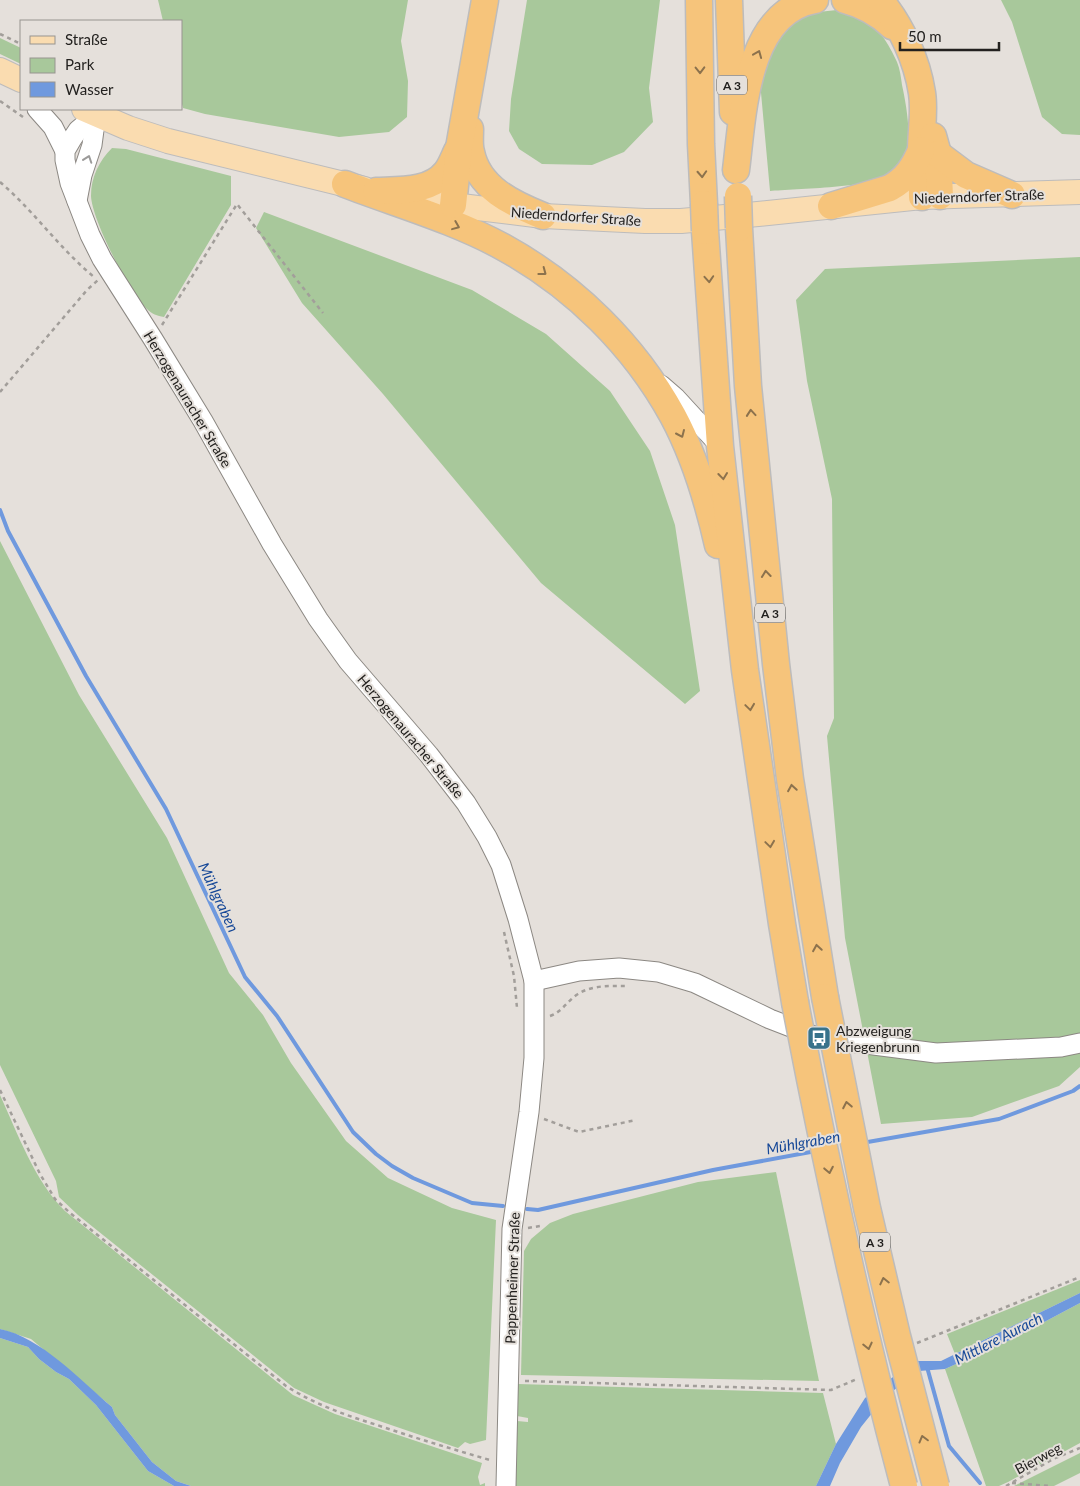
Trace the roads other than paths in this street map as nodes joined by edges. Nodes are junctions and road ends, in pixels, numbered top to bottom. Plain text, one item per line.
1 (485, 0) edge
2 (699, 0) edge
3 (729, 0) edge
4 (815, 0) edge
5 (845, 0) edge
6 (880, 0) edge
7 (902, 35) junction
8 (0, 70) edge
9 (0, 74) edge
10 (20, 80) edge
11 (20, 92) edge
12 (468, 100) junction
13 (38, 110) edge
14 (90, 112) edge
15 (458, 148) junction
16 (65, 151) junction
17 (929, 152) junction
18 (736, 170) junction
19 (345, 184) junction
20 (373, 190) junction
21 (1080, 192) edge
22 (1012, 195) junction
23 (931, 196) junction
24 (77, 202) junction
25 (453, 205) junction
26 (830, 206) junction
27 (543, 216) junction
28 (645, 372) junction
29 (720, 446) junction
30 (746, 670) junction
31 (534, 982) junction
32 (1080, 1043) edge
33 (506, 1486) edge
34 (904, 1486) edge
35 (936, 1486) edge

1 - 12 highway
2 -> 29 highway, A 3, bridge
3 - 18 highway, A 3
18 -> 4 highway
5 - 7 highway
6 - 7 highway
7 - 17 highway
8 - 10 main road
9 - 11 street
12 - 15 highway
12 - 27 highway
13 - 16 street
14 - 16 street
14 - 19 main road, Niederndorfer Straße
24 -> 14 street
15 - 20 highway
15 - 25 highway
16 - 24 street, Herzogenauracher Straße
17 - 22 highway
17 - 23 highway
17 - 26 highway
35 -> 18 highway, A 3, bridge
19 - 20 main road, Niederndorfer Straße
19 -> 28 highway
20 - 25 main road, Niederndorfer Straße
21 - 22 main road, Niederndorfer Straße
22 - 23 main road, Niederndorfer Straße
23 - 26 main road, Niederndorfer Straße
24 - 31 street, Herzogenauracher Straße
25 - 27 main road, Niederndorfer Straße
26 - 27 main road, Niederndorfer Straße
28 - 29 street
28 -> 30 highway
29 -> 30 highway, A 3
30 -> 34 highway, A 3, bridge
31 - 32 street
31 - 33 street, Pappenheimer Straße

